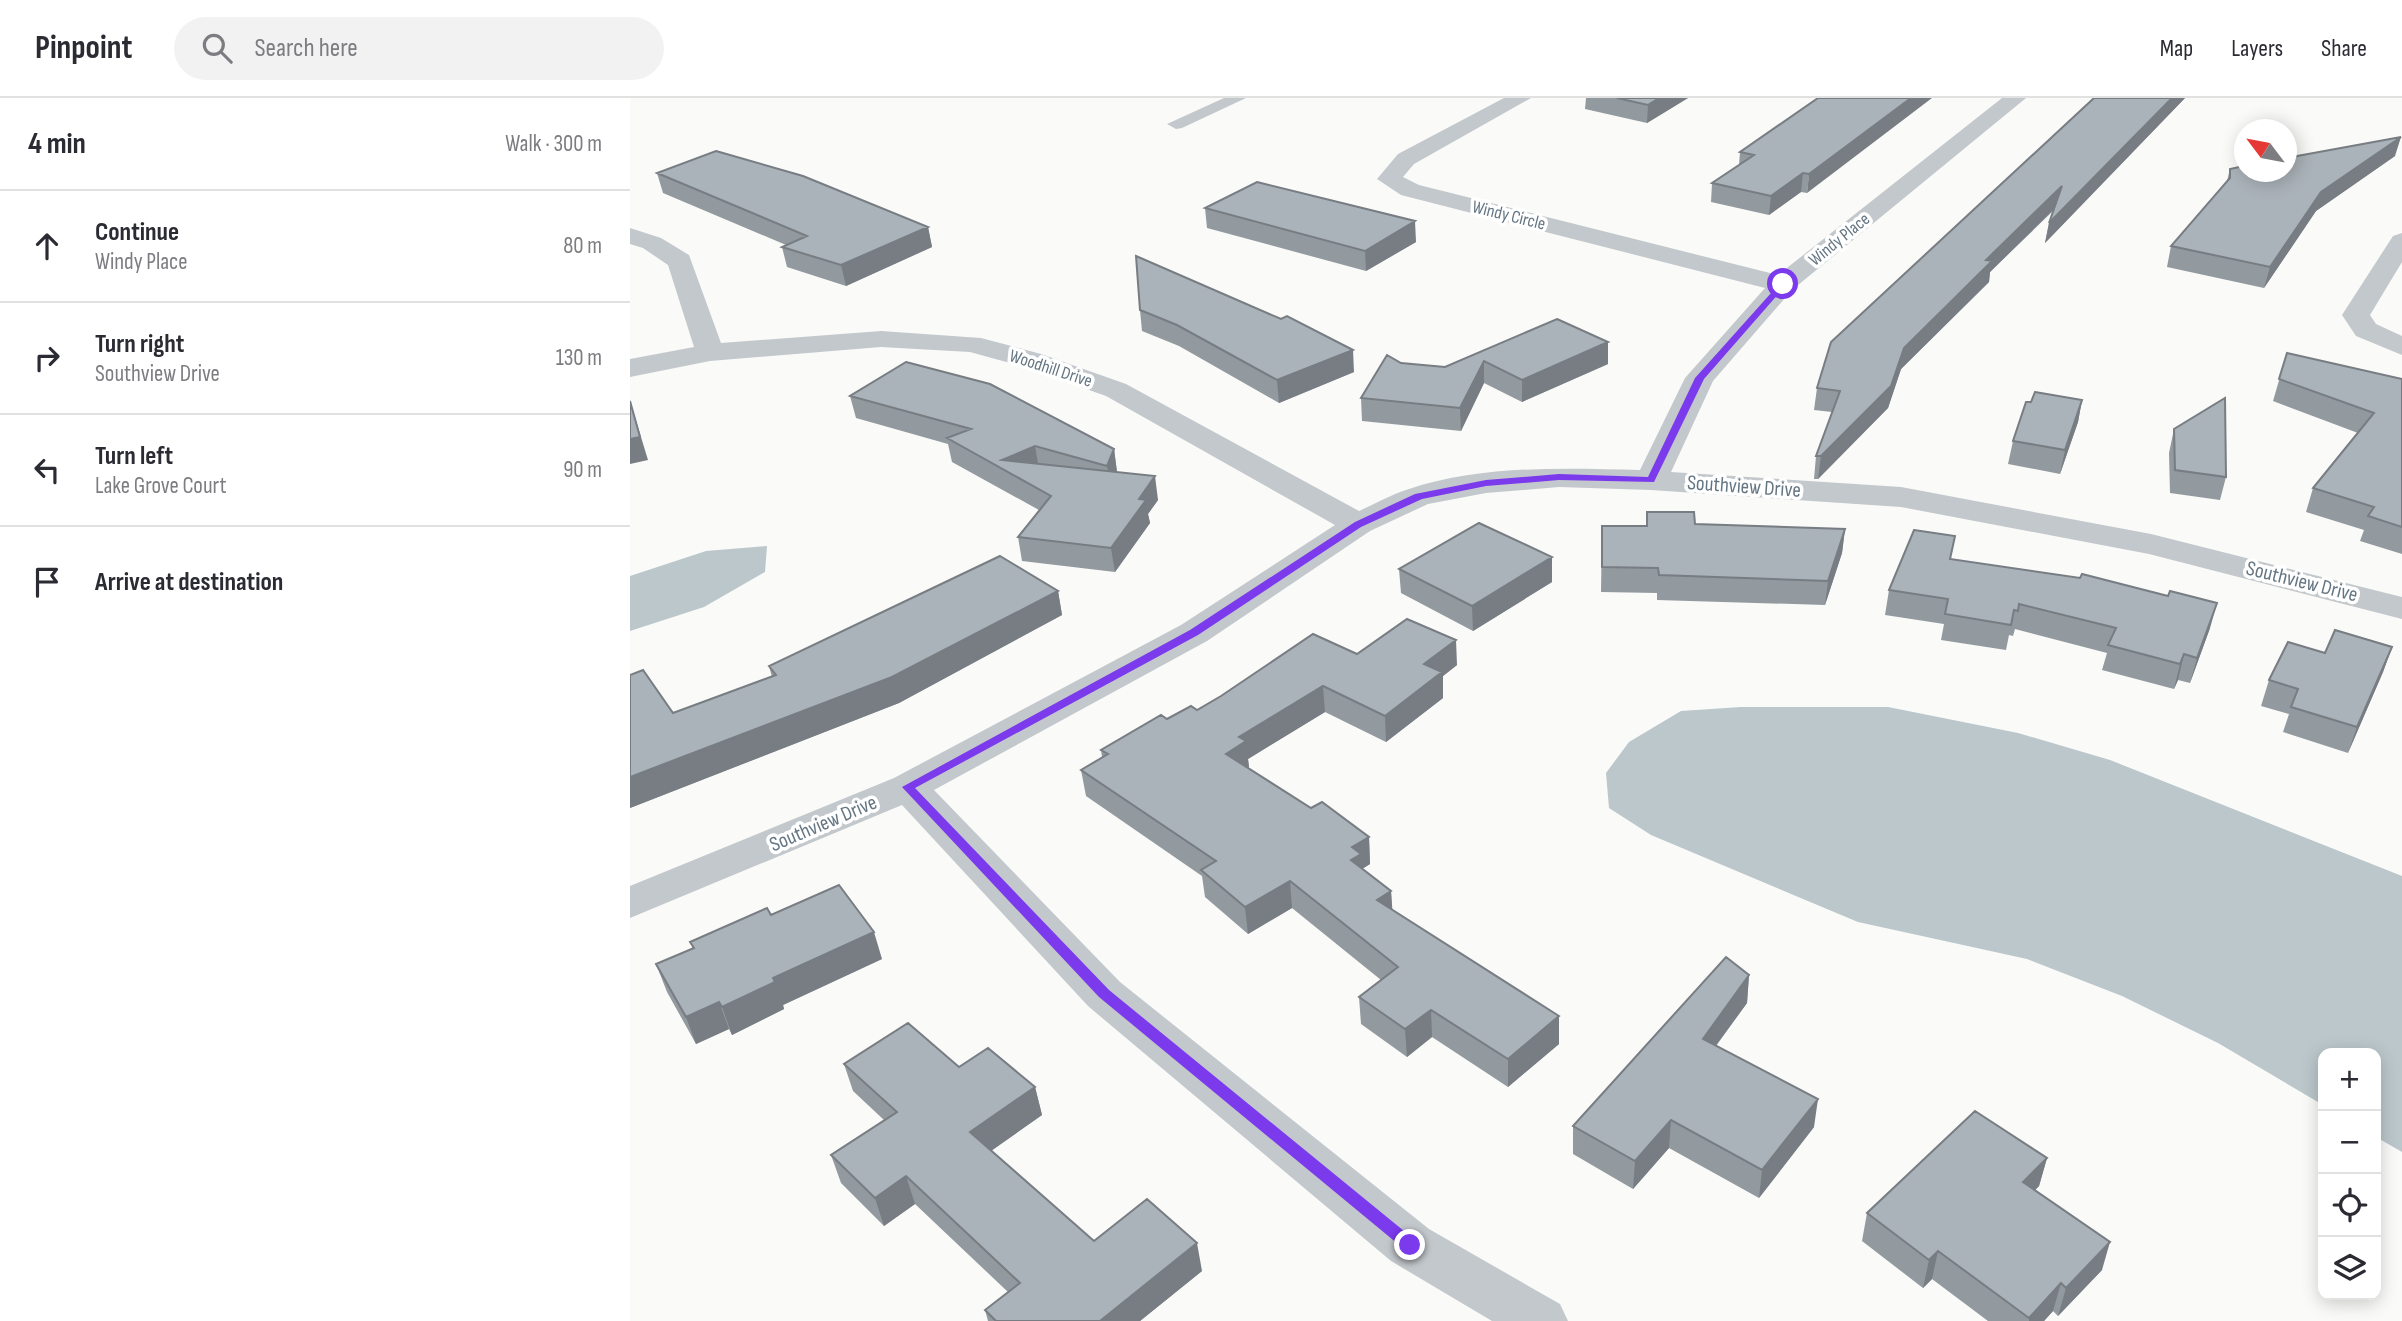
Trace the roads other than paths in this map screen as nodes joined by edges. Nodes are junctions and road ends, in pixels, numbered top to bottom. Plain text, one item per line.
1 (1238, 98) edge
2 (1520, 98) edge
3 (2015, 98) edge
4 (1176, 124) dead end
5 (630, 236) edge
6 (2402, 241) edge
7 (1783, 284) junction
8 (2402, 346) edge
9 (710, 352) junction
10 (630, 369) edge
11 (1651, 480) junction
12 (1358, 524) junction
13 (2402, 608) edge
14 (908, 787) junction
15 (630, 903) edge
16 (1540, 1321) edge

1 - 4 lane
2 - 7 street, Windy Circle
3 - 7 street, Windy Place
5 - 9 street
6 - 8 street
7 - 11 street, Windy Place
9 - 10 street, Woodhill Drive
9 - 12 street, Woodhill Drive
11 - 12 street, Southview Drive
11 - 13 street, Southview Drive
12 - 14 street, Southview Drive
14 - 15 street, Southview Drive
14 - 16 street

